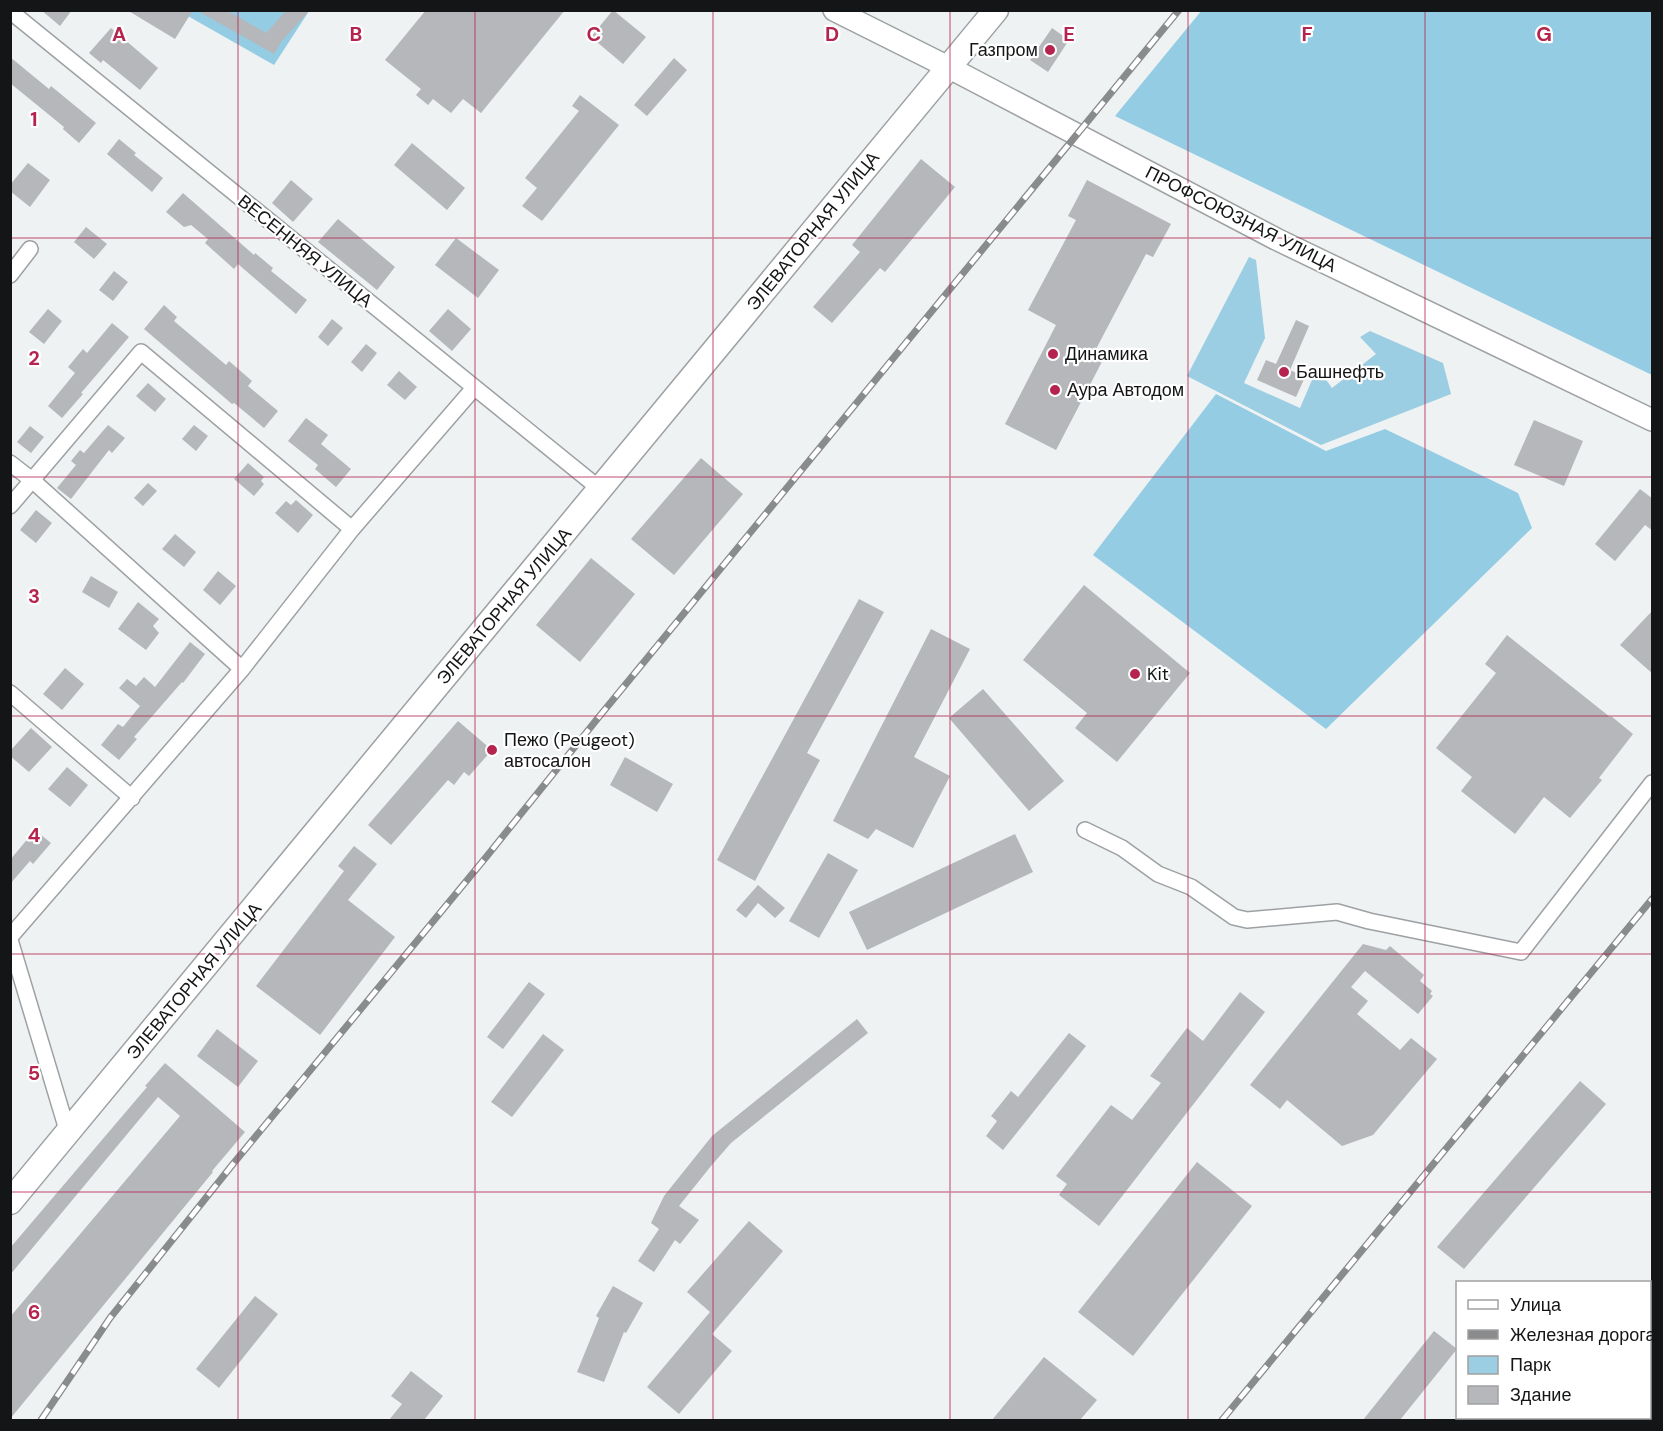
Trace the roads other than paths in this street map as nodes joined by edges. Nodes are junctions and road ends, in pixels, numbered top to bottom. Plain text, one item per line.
1 (834, 10) edge
2 (996, 10) edge
3 (10, 11) edge
4 (948, 67) junction
5 (30, 249) dead end
6 (10, 275) edge
7 (474, 388) junction
8 (1653, 420) edge
9 (10, 463) edge
10 (32, 480) junction
11 (600, 489) junction
12 (10, 506) edge
13 (352, 529) junction
14 (242, 669) junction
15 (10, 693) edge
16 (1653, 783) edge
17 (132, 798) junction
18 (1085, 830) dead end
19 (10, 939) edge
20 (69, 1132) junction
21 (10, 1202) edge

1 - 4 main road, ПРОФСОЮЗНАЯ УЛИЦА
2 - 4 main road, ЭЛЕВАТОРНАЯ УЛИЦА
3 - 7 street, ВЕСЕННЯЯ УЛИЦА
4 - 8 main road, ПРОФСОЮЗНАЯ УЛИЦА
4 - 11 main road, ЭЛЕВАТОРНАЯ УЛИЦА
5 - 6 street
7 - 11 street, ВЕСЕННЯЯ УЛИЦА
7 - 13 street
9 - 10 street
10 - 12 street
10 - 13 street
10 - 14 street
11 - 20 main road, ЭЛЕВАТОРНАЯ УЛИЦА
13 - 14 street
14 - 17 street
15 - 17 street
16 - 18 street
17 - 19 street
19 - 20 street
20 - 21 main road, ЭЛЕВАТОРНАЯ УЛИЦА

